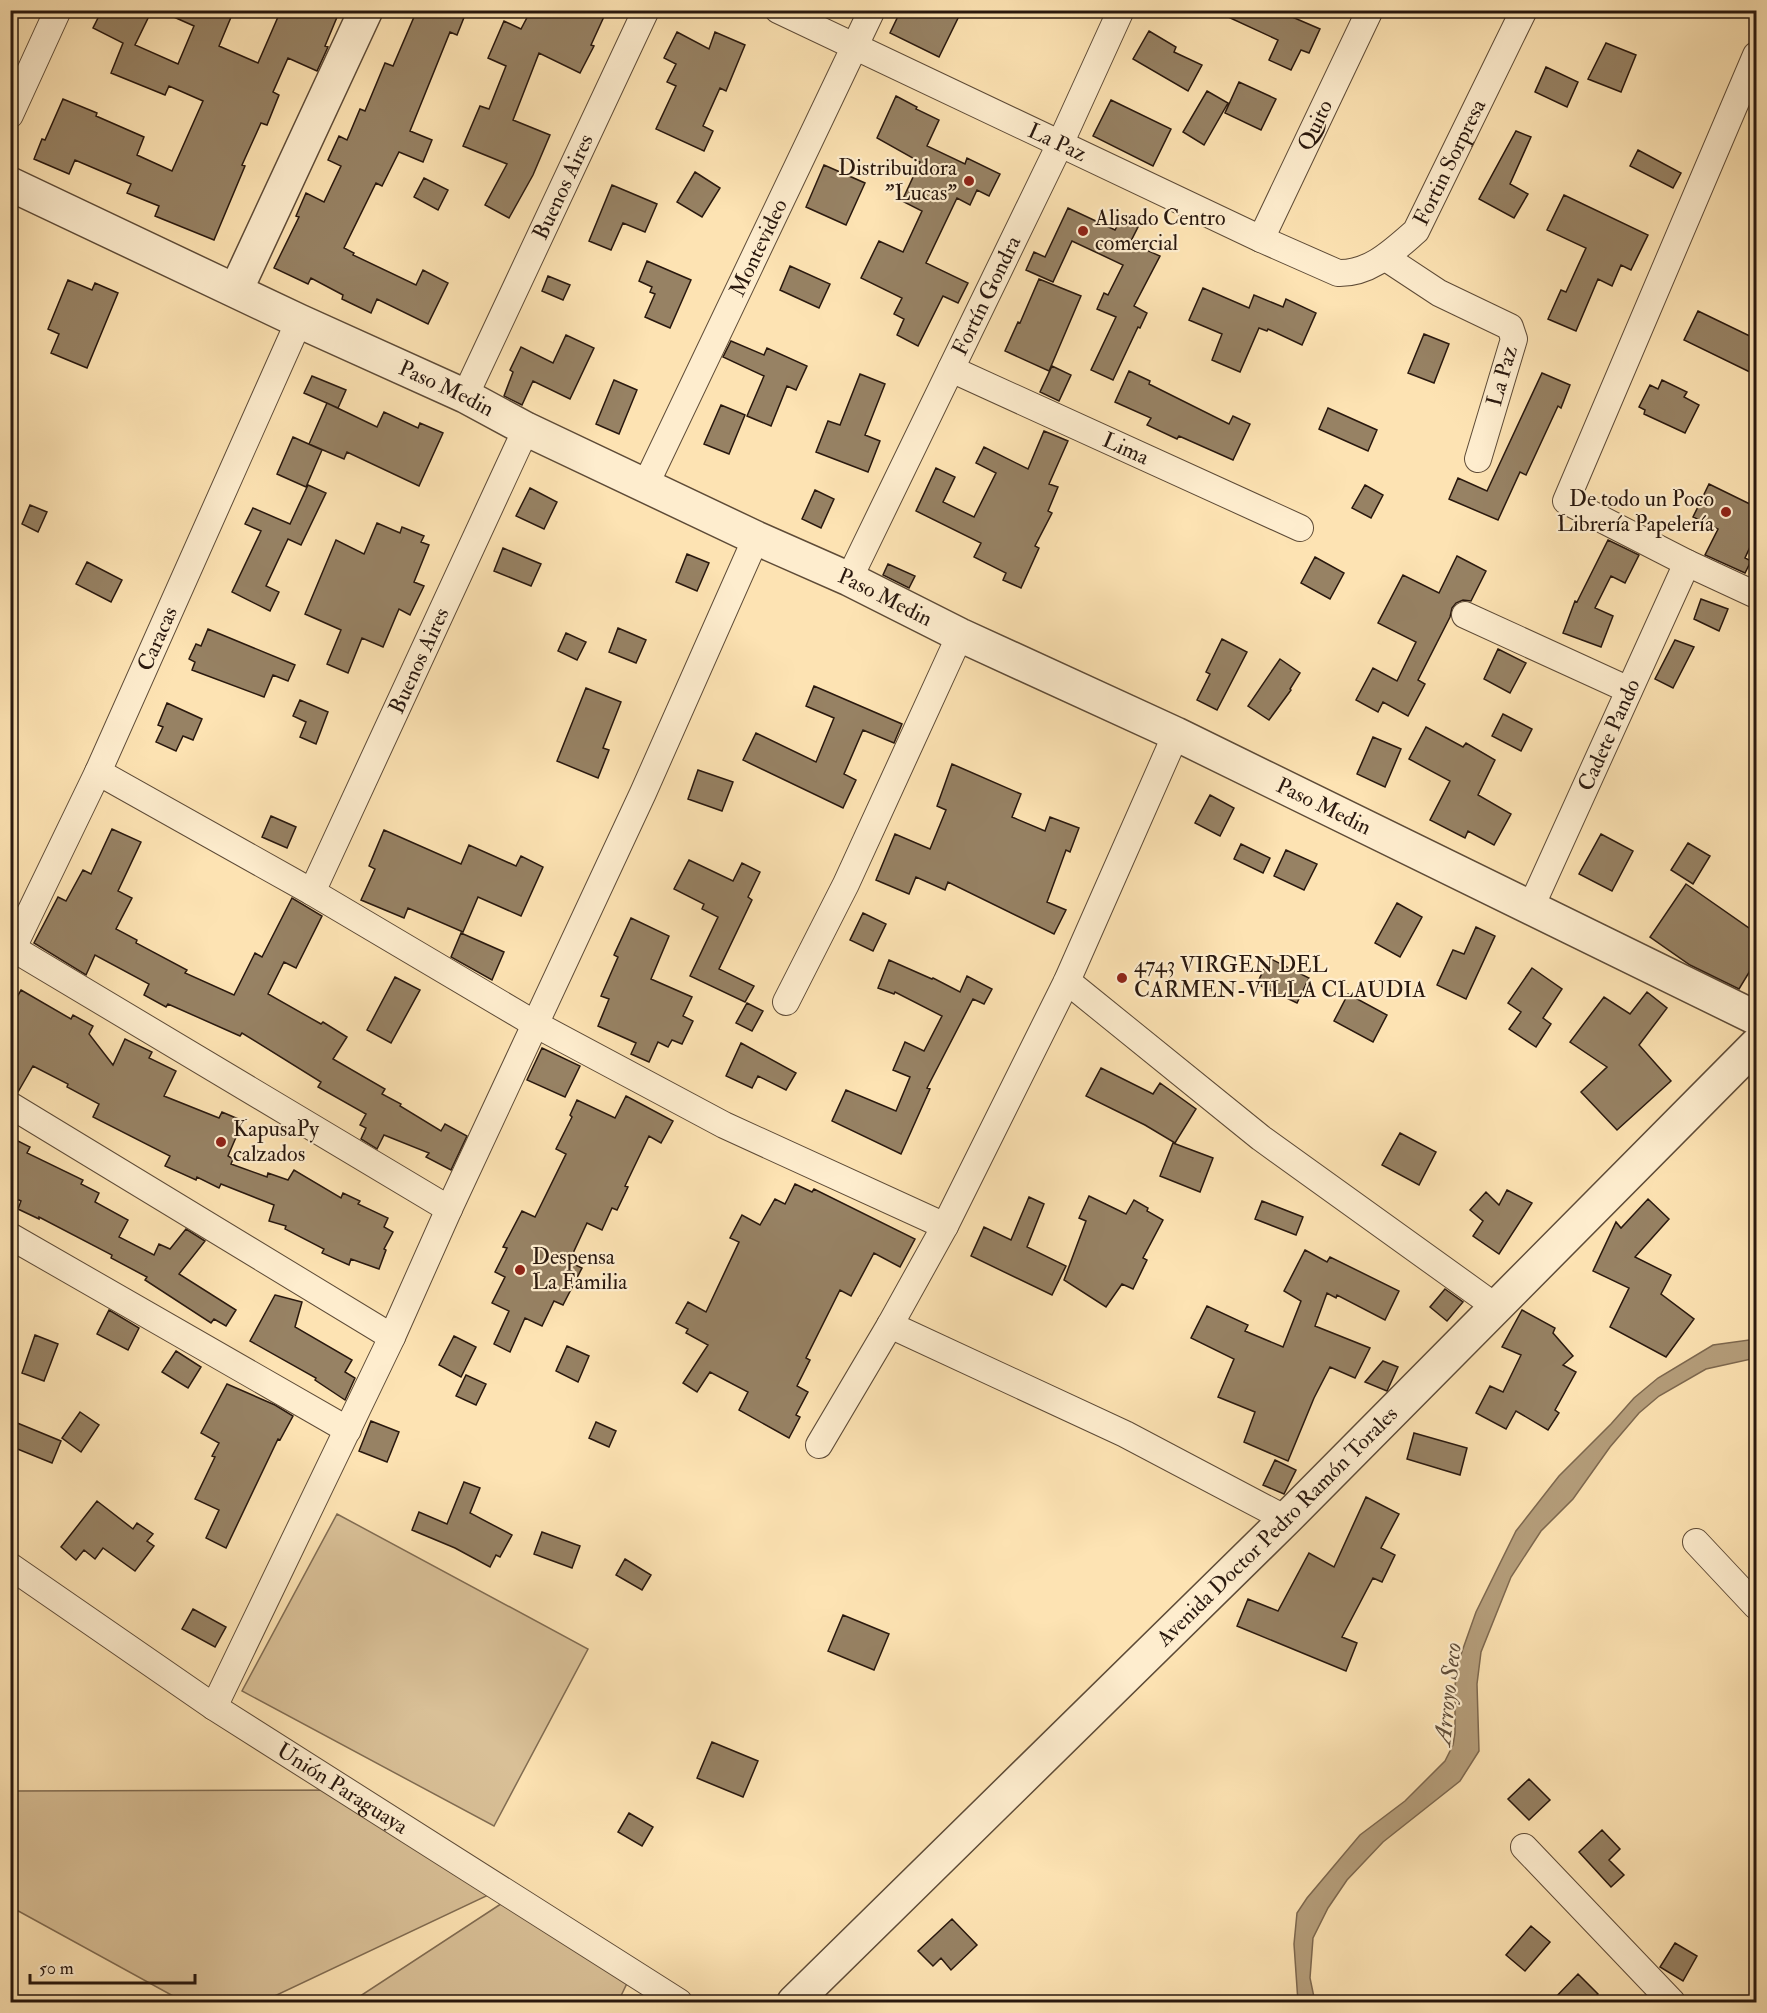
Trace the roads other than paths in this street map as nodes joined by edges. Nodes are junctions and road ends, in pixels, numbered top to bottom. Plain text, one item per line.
1 (58, 10) edge
2 (366, 10) edge
3 (646, 10) edge
4 (778, 10) edge
5 (872, 10) edge
6 (1121, 10) edge
7 (1370, 10) edge
8 (1524, 10) edge
9 (855, 47) junction
10 (1756, 55) edge
11 (10, 115) edge
12 (1060, 144) junction
13 (10, 184) edge
14 (1262, 239) junction
15 (1386, 258) junction
16 (1338, 273) joint
17 (236, 290) junction
18 (299, 321) junction
19 (951, 369) junction
20 (465, 396) junction
21 (526, 429) junction
22 (1478, 459) dead end
23 (645, 486) junction
24 (1300, 528) dead end
25 (756, 538) junction
26 (1687, 562) junction
27 (849, 579) junction
28 (1756, 595) edge
29 (1465, 615) dead end
30 (960, 635) junction
31 (1629, 690) junction
32 (1176, 734) junction
33 (98, 772) junction
34 (312, 892) junction
35 (1531, 907) junction
36 (12, 951) edge
37 (1067, 981) junction
38 (786, 1002) dead end
39 (1756, 1018) edge
40 (535, 1024) junction
41 (1756, 1045) edge
42 (10, 1105) edge
43 (448, 1209) junction
44 (945, 1226) junction
45 (10, 1236) edge
46 (1496, 1308) junction
47 (890, 1325) junction
48 (392, 1337) junction
49 (348, 1430) junction
50 (819, 1446) dead end
51 (1286, 1519) junction
52 (1696, 1542) dead end
53 (10, 1566) edge
54 (1756, 1606) edge
55 (214, 1707) junction
56 (1524, 1847) dead end
57 (679, 2002) edge
58 (794, 2002) edge
59 (1672, 2002) edge

1 - 11 street
2 - 17 street
3 - 20 street, Buenos Aires
4 - 9 street, La Paz
5 - 9 street, Montevideo
6 - 12 street, Fortín Gondra
7 - 14 street, Quito
8 - 15 street, Fortin Sorpresa
9 - 12 street, La Paz
9 - 23 street, Montevideo
10 - 26 street
12 - 14 street, La Paz
12 - 19 street, Fortín Gondra
13 - 17 street, Paso Medin
14 - 16 street, La Paz
15 - 16 street, Fortin Sorpresa
15 - 22 street, La Paz
17 - 18 street, Paso Medin
18 - 20 street, Paso Medin
18 - 33 street, Caracas
19 - 24 street, Lima
19 - 27 street, Fortín Gondra
20 - 21 street, Paso Medin
21 - 23 street, Paso Medin
21 - 34 street, Buenos Aires
23 - 25 street, Paso Medin
25 - 27 street, Paso Medin
25 - 40 street
26 - 28 street
26 - 31 street, Cadete Pando
27 - 30 street, Paso Medin
29 - 31 street
30 - 32 street, Paso Medin
30 - 38 street
31 - 35 street, Cadete Pando
32 - 35 street, Paso Medin
32 - 37 street
33 - 34 street
33 - 36 street, Caracas
34 - 40 street
35 - 39 street, Paso Medin
36 - 43 street
37 - 44 street
37 - 46 street
40 - 43 street
40 - 44 street
41 - 46 street, Avenida Doctor Pedro Ramón Torales
42 - 48 street
43 - 48 street
44 - 47 street
45 - 49 street
46 - 51 street, Avenida Doctor Pedro Ramón Torales
47 - 50 street
47 - 51 street
48 - 49 street
49 - 55 street
51 - 58 street, Avenida Doctor Pedro Ramón Torales
52 - 54 street
53 - 55 street, Unión Paraguaya
55 - 57 street, Unión Paraguaya
56 - 59 street

